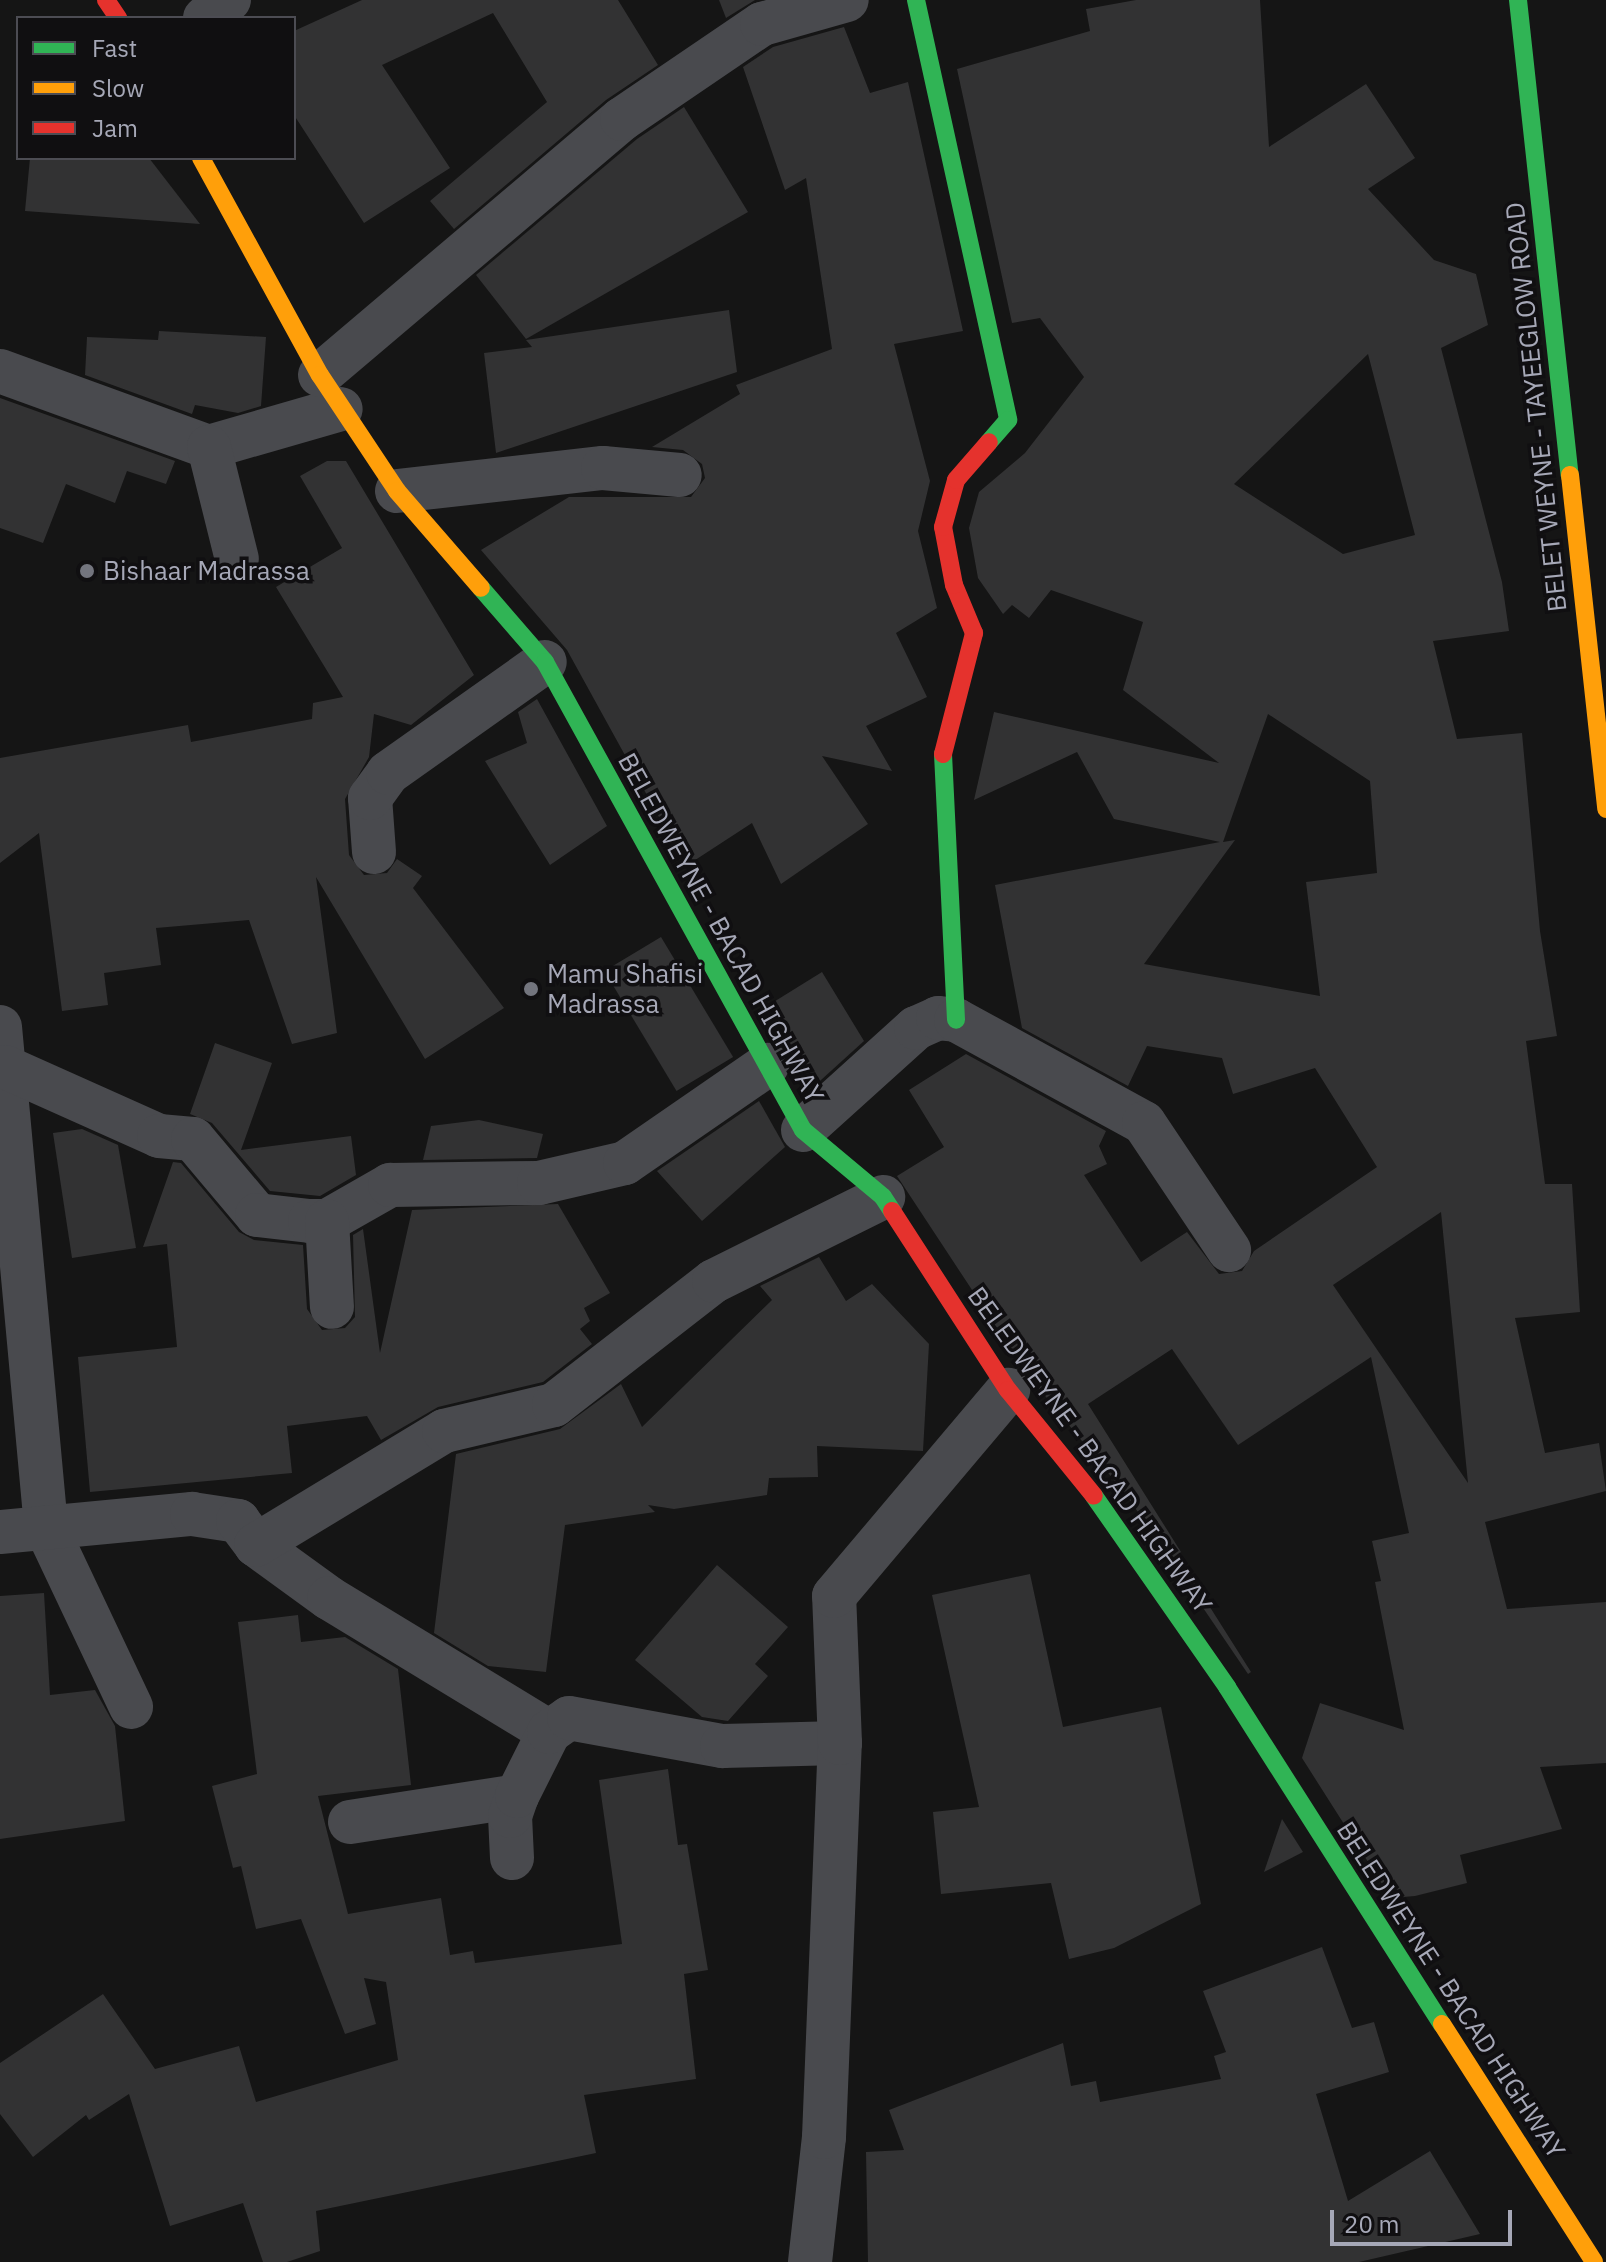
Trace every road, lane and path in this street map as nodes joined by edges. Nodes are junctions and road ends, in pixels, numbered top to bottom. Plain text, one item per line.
1 (229, 0) edge
2 (847, 0) edge
3 (916, 0) edge
4 (1518, 0) edge
5 (208, 16) edge
6 (202, 160) edge
7 (0, 371) edge
8 (330, 392) junction
9 (209, 447) junction
10 (680, 475) dead end
11 (397, 491) junction
12 (237, 559) dead end
13 (545, 662) junction
14 (1606, 809) edge
15 (374, 852) dead end
16 (956, 1020) junction
17 (3, 1047) edge
18 (767, 1065) junction
19 (803, 1130) junction
20 (883, 1197) junction
21 (327, 1221) junction
22 (1229, 1250) dead end
23 (332, 1307) dead end
24 (1008, 1390) junction
25 (46, 1527) junction
26 (0, 1532) edge
27 (256, 1545) junction
28 (131, 1707) dead end
29 (549, 1732) junction
30 (840, 1743) junction
31 (517, 1796) junction
32 (350, 1822) dead end
33 (512, 1858) dead end
34 (810, 2262) edge
35 (1594, 2262) edge

1 - 5 street
2 - 8 street
3 - 16 street
4 - 14 street, BELET WEYNE - TAYEEGLOW ROAD
6 - 8 street, BELEDWEYNE - BACAD HIGHWAY
7 - 9 street
8 - 9 street
8 - 11 street, BELEDWEYNE - BACAD HIGHWAY
9 - 12 street
10 - 11 street
11 - 13 street, BELEDWEYNE - BACAD HIGHWAY
13 - 15 street
13 - 18 street, BELEDWEYNE - BACAD HIGHWAY
16 - 19 street
16 - 22 street
17 - 21 street
17 - 25 street
18 - 19 street, BELEDWEYNE - BACAD HIGHWAY
18 - 21 street
19 - 20 street, BELEDWEYNE - BACAD HIGHWAY
20 - 24 street, BELEDWEYNE - BACAD HIGHWAY
20 - 27 street
21 - 23 street
24 - 30 street
24 - 35 street, BELEDWEYNE - BACAD HIGHWAY
25 - 26 street
25 - 27 street
25 - 28 street
27 - 29 street
29 - 30 street
29 - 31 street
30 - 34 street
31 - 32 street
31 - 33 street

